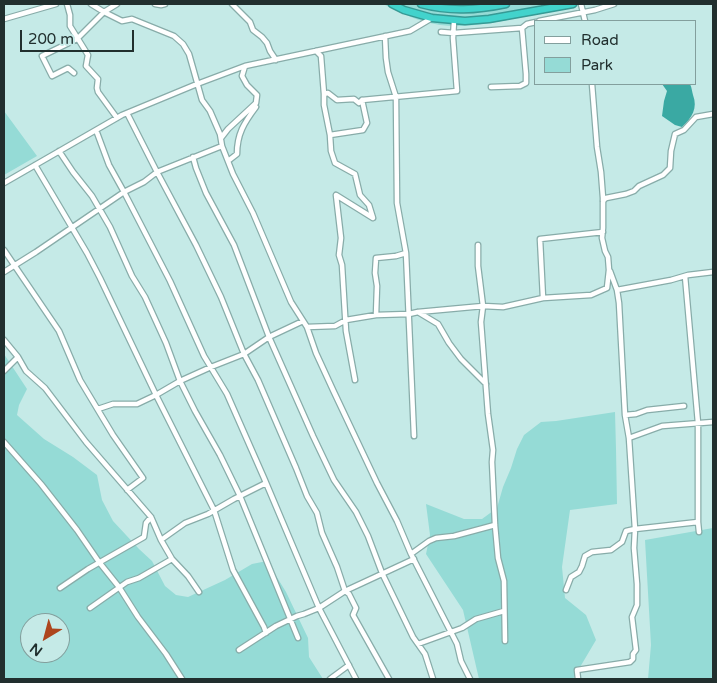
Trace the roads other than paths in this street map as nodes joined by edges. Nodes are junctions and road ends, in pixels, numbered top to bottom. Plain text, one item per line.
1 (56, 4) edge
2 (67, 4) edge
3 (91, 4) edge
4 (117, 4) edge
5 (155, 4) edge
6 (165, 4) edge
7 (232, 4) edge
8 (392, 4) edge
9 (421, 4) edge
10 (506, 4) edge
11 (573, 4) edge
12 (581, 4) edge
13 (614, 4) edge
14 (104, 12) junction
15 (583, 12) junction
16 (432, 18) junction
17 (4, 19) edge
18 (547, 20) edge
19 (584, 20) edge
20 (454, 21) junction
21 (534, 23) edge
22 (522, 28) junction
23 (441, 32) dead end
24 (385, 36) junction
25 (77, 39) junction
26 (316, 51) junction
27 (276, 60) junction
28 (245, 66) junction
29 (74, 73) dead end
30 (197, 84) junction
31 (592, 85) edge
32 (490, 87) dead end
33 (324, 94) junction
34 (396, 97) junction
35 (362, 100) junction
36 (256, 103) junction
37 (127, 113) junction
38 (713, 114) edge
39 (117, 118) junction
40 (96, 130) junction
41 (330, 136) junction
42 (221, 138) junction
43 (222, 146) junction
44 (59, 151) junction
45 (193, 157) junction
46 (228, 161) junction
47 (34, 165) junction
48 (157, 172) junction
49 (4, 183) edge
50 (124, 192) junction
51 (603, 201) dead end
52 (99, 209) junction
53 (72, 227) junction
54 (603, 232) junction
55 (478, 245) dead end
56 (4, 250) edge
57 (406, 253) junction
58 (14, 266) junction
59 (609, 270) junction
60 (713, 271) edge
61 (4, 272) edge
62 (685, 276) junction
63 (677, 279) dead end
64 (617, 290) junction
65 (543, 298) junction
66 (483, 306) junction
67 (418, 312) junction
68 (409, 314) junction
69 (376, 315) junction
70 (346, 320) junction
71 (303, 321) junction
72 (307, 327) junction
73 (269, 337) junction
74 (4, 340) edge
75 (244, 354) junction
76 (18, 357) junction
77 (211, 367) junction
78 (4, 371) edge
79 (355, 380) dead end
80 (180, 381) junction
81 (486, 384) junction
82 (156, 395) junction
83 (684, 406) dead end
84 (98, 410) junction
85 (624, 415) junction
86 (713, 422) edge
87 (698, 423) junction
88 (414, 436) dead end
89 (629, 438) junction
90 (4, 442) edge
91 (266, 483) junction
92 (127, 490) junction
93 (240, 496) junction
94 (214, 510) junction
95 (151, 517) junction
96 (698, 522) junction
97 (495, 525) junction
98 (635, 529) junction
99 (699, 532) dead end
100 (161, 540) junction
101 (412, 556) junction
102 (172, 559) junction
103 (99, 562) junction
104 (382, 573) junction
105 (119, 587) junction
106 (60, 588) dead end
107 (566, 590) dead end
108 (345, 591) junction
109 (199, 592) dead end
110 (90, 608) dead end
111 (319, 608) junction
112 (504, 611) junction
113 (451, 632) junction
114 (266, 633) junction
115 (298, 638) dead end
116 (505, 641) dead end
117 (418, 644) junction
118 (239, 650) dead end
119 (349, 665) junction
120 (182, 679) edge
121 (330, 679) edge
122 (356, 679) edge
123 (389, 679) edge
124 (433, 679) edge
125 (470, 679) edge
126 (578, 679) edge

1 - 17 street
2 - 25 street
3 - 14 street
4 - 14 street
5 - 6 street
7 - 27 street
8 - 16 highway
9 - 10 highway
11 - 20 highway
12 - 15 street
13 - 15 street
14 - 25 street
14 - 30 street
15 - 18 street
15 - 19 street
16 - 20 highway
16 - 24 street
20 - 34 street
21 - 22 street
22 - 23 street
22 - 32 street
24 - 26 street
24 - 34 street
25 - 29 street
25 - 39 street
26 - 27 street
26 - 33 street
27 - 28 street
28 - 30 street
28 - 36 street
30 - 37 street
30 - 42 street
31 - 54 street
33 - 35 street
33 - 41 street
34 - 35 street
34 - 57 street
35 - 41 street
36 - 42 street
36 - 46 street
37 - 39 street
37 - 48 street
38 - 51 street
39 - 40 street
40 - 44 street
40 - 50 street
41 - 70 street
42 - 43 street
43 - 45 street
43 - 46 street
44 - 47 street
44 - 52 street
45 - 48 street
45 - 73 street
46 - 71 street
47 - 49 street
47 - 53 street
48 - 50 street
48 - 75 street
50 - 52 street
50 - 77 street
52 - 53 street
52 - 80 street
53 - 58 street
53 - 82 street
54 - 59 street
54 - 65 street
55 - 66 street
56 - 58 street
57 - 68 street
57 - 69 street
58 - 61 street
58 - 84 street
59 - 64 street
59 - 65 street
60 - 62 street
60 - 63 street
62 - 64 street
62 - 87 street
64 - 85 street
65 - 66 street
66 - 67 street
66 - 81 street
67 - 68 street
67 - 81 street
68 - 69 street
68 - 88 street
69 - 70 street
70 - 72 street
70 - 79 street
71 - 72 street
71 - 73 street
72 - 101 street
73 - 75 street
73 - 104 street
74 - 76 street
75 - 77 street
75 - 108 street
76 - 78 street
76 - 92 street
77 - 80 street
77 - 91 street
80 - 82 street
80 - 93 street
81 - 97 street
82 - 84 street
82 - 94 street
83 - 85 street
84 - 92 street
85 - 89 street
86 - 87 street
87 - 89 street
87 - 96 street
89 - 98 street
90 - 103 street
91 - 93 street
91 - 111 street
92 - 95 street
93 - 94 street
93 - 115 street
94 - 100 street
94 - 114 street
95 - 100 street
95 - 103 street
96 - 98 street
96 - 99 street
97 - 101 street
97 - 112 street
98 - 107 street
98 - 126 street
100 - 102 street
101 - 104 street
101 - 113 street
102 - 105 street
102 - 109 street
103 - 105 street
103 - 106 street
104 - 108 street
104 - 117 street
105 - 110 street
105 - 120 street
108 - 111 street
108 - 123 street
111 - 114 street
111 - 119 street
112 - 113 street
112 - 116 street
113 - 117 street
113 - 125 street
114 - 118 street
117 - 124 street
119 - 121 street
119 - 122 street

